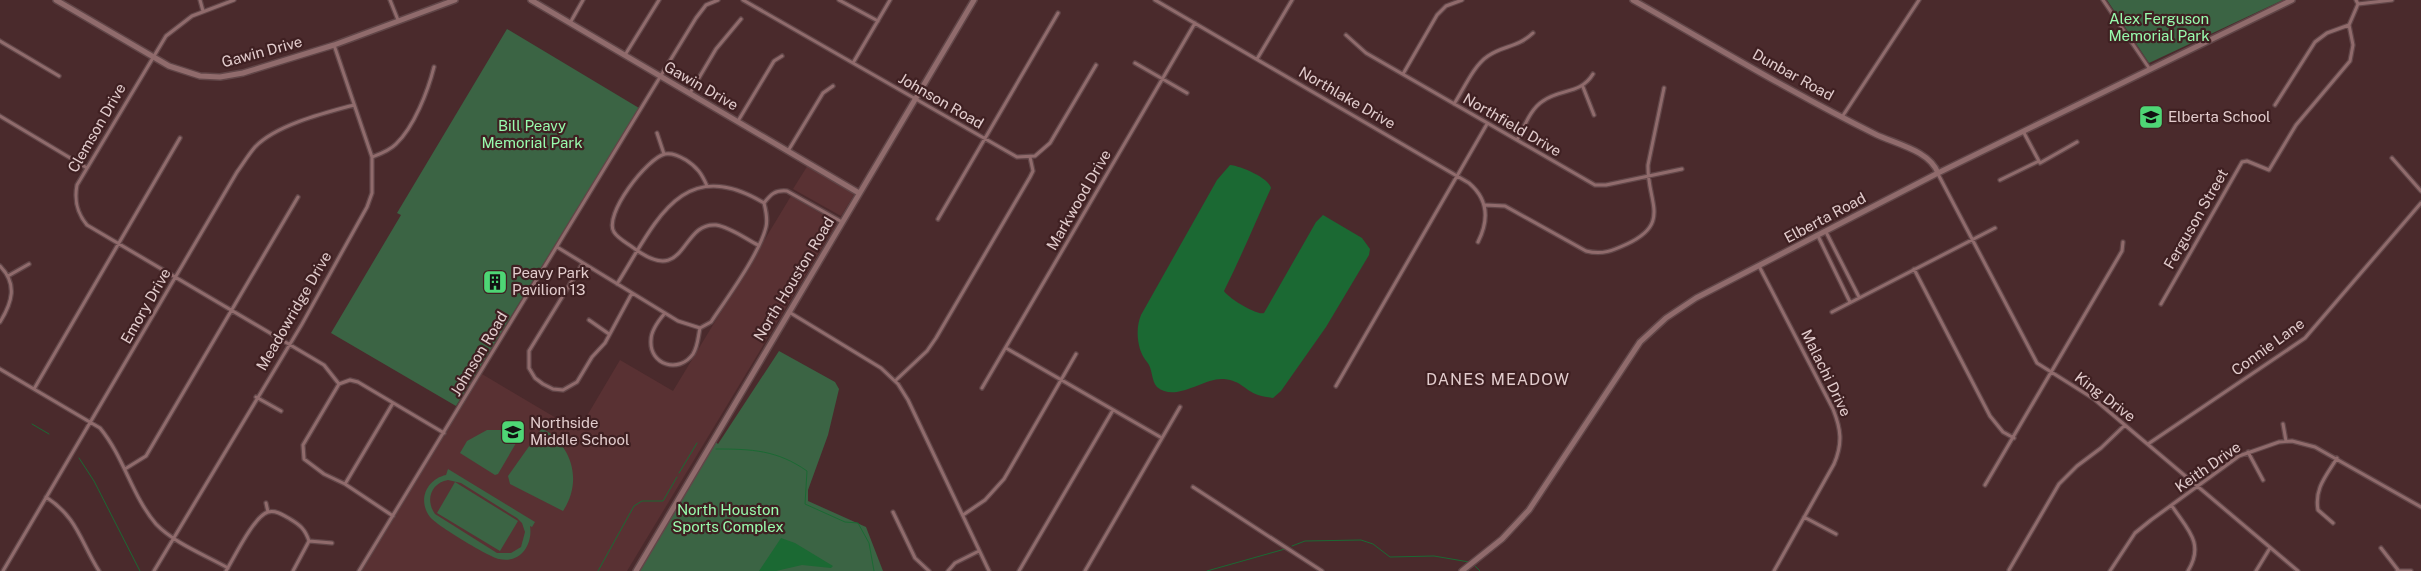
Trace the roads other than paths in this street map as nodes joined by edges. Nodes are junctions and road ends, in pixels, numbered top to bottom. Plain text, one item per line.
1 (56, 0) edge
2 (200, 0) edge
3 (234, 0) edge
4 (390, 0) edge
5 (455, 0) edge
6 (532, 0) edge
7 (583, 0) edge
8 (659, 0) edge
9 (718, 0) edge
10 (743, 0) edge
11 (839, 0) edge
12 (890, 0) edge
13 (974, 0) edge
14 (1155, 0) edge
15 (1292, 0) edge
16 (1462, 0) edge
17 (1632, 0) edge
18 (1919, 0) edge
19 (2103, 0) edge
20 (2292, 0) edge
21 (2392, 0) edge
22 (1450, 2) edge
23 (2357, 2) edge
24 (203, 11) junction
25 (1058, 13) dead end
26 (398, 20) junction
27 (741, 20) dead end
28 (878, 21) junction
29 (570, 23) junction
30 (1195, 23) junction
31 (2349, 25) junction
32 (1533, 33) dead end
33 (1346, 35) dead end
34 (0, 41) edge
35 (334, 45) junction
36 (625, 55) junction
37 (152, 56) junction
38 (782, 56) dead end
39 (1257, 59) junction
40 (853, 63) junction
41 (1135, 63) dead end
42 (1096, 65) dead end
43 (434, 67) dead end
44 (2149, 68) junction
45 (1403, 74) junction
46 (1593, 74) dead end
47 (59, 76) dead end
48 (660, 77) junction
49 (1162, 79) junction
50 (833, 86) dead end
51 (1583, 87) junction
52 (1664, 88) dead end
53 (689, 93) junction
54 (1187, 94) dead end
55 (916, 100) junction
56 (1454, 104) junction
57 (354, 105) junction
58 (2275, 105) dead end
59 (1594, 115) dead end
60 (0, 116) edge
61 (1842, 117) junction
62 (737, 122) junction
63 (1487, 124) junction
64 (2023, 131) junction
65 (657, 133) dead end
66 (180, 138) dead end
67 (985, 139) junction
68 (1517, 140) junction
69 (2077, 142) dead end
70 (788, 151) junction
71 (664, 154) junction
72 (372, 157) junction
73 (1030, 157) junction
74 (2392, 158) dead end
75 (2039, 161) junction
76 (87, 168) junction
77 (1682, 169) dead end
78 (1938, 173) junction
79 (1457, 175) junction
80 (1648, 175) junction
81 (2000, 180) dead end
82 (707, 186) junction
83 (2421, 191) edge
84 (859, 193) junction
85 (298, 197) dead end
86 (764, 203) junction
87 (2421, 203) edge
88 (1485, 205) junction
89 (938, 219) dead end
90 (842, 222) junction
91 (1995, 228) dead end
92 (1826, 232) junction
93 (1818, 236) junction
94 (1972, 239) junction
95 (1478, 242) dead end
96 (2123, 242) dead end
97 (118, 245) junction
98 (758, 245) junction
99 (557, 247) junction
100 (638, 251) junction
101 (583, 263) junction
102 (29, 264) dead end
103 (0, 266) edge
104 (1758, 266) junction
105 (1914, 269) junction
106 (8, 276) junction
107 (176, 278) junction
108 (617, 284) junction
109 (632, 293) junction
110 (1859, 297) junction
111 (1850, 302) junction
112 (2161, 304) dead end
113 (233, 312) junction
114 (789, 312) junction
115 (1832, 312) dead end
116 (665, 313) junction
117 (589, 320) dead end
118 (0, 322) edge
119 (700, 328) junction
120 (609, 334) junction
121 (288, 344) junction
122 (1006, 348) junction
123 (1076, 354) dead end
124 (0, 369) edge
125 (2051, 373) junction
126 (1061, 380) junction
127 (895, 381) junction
128 (339, 384) junction
129 (1336, 386) dead end
130 (34, 388) junction
131 (982, 388) dead end
132 (256, 398) junction
133 (393, 403) junction
134 (1180, 407) dead end
135 (1113, 410) junction
136 (281, 411) dead end
137 (91, 422) junction
138 (2125, 424) junction
139 (2283, 424) dead end
140 (444, 432) junction
141 (1162, 438) junction
142 (2014, 438) junction
143 (2286, 441) junction
144 (2148, 444) junction
145 (2248, 452) junction
146 (2337, 458) junction
147 (126, 469) junction
148 (2263, 480) dead end
149 (344, 484) junction
150 (1193, 486) dead end
151 (1985, 486) dead end
152 (2199, 487) junction
153 (46, 497) junction
154 (266, 503) dead end
155 (2172, 506) junction
156 (2421, 506) edge
157 (268, 512) junction
158 (893, 512) dead end
159 (393, 516) junction
160 (963, 516) junction
161 (1804, 517) junction
162 (2333, 523) dead end
163 (1836, 534) dead end
164 (173, 537) junction
165 (309, 542) junction
166 (332, 543) dead end
167 (2270, 548) junction
168 (2381, 548) dead end
169 (979, 551) junction
170 (98, 570) edge
171 (227, 570) edge
172 (2009, 570) edge
173 (3, 571) edge
174 (93, 571) edge
175 (154, 571) edge
176 (293, 571) edge
177 (359, 571) edge
178 (636, 571) edge
179 (928, 571) edge
180 (948, 571) edge
181 (989, 571) edge
182 (1019, 571) edge
183 (1085, 571) edge
184 (1322, 571) edge
185 (1462, 571) edge
186 (1774, 571) edge
187 (2110, 571) edge
188 (2188, 571) edge
189 (2256, 571) edge
190 (2298, 571) edge
191 (2397, 571) edge
192 (2411, 571) edge

1 - 37 street, Gawin Drive
2 - 24 street
3 - 24 street, Clemson Drive
4 - 26 street
5 - 26 street, Gawin Drive
6 - 29 street, Gawin Drive
7 - 29 street
8 - 36 street
9 - 48 street, Johnson Road
10 - 40 street, Johnson Road
11 - 28 street
12 - 28 street
13 - 55 street, North Houston Road
14 - 30 street, Northlake Drive
15 - 39 street
16 - 22 street
17 - 61 street, Dunbar Road
18 - 61 street
19 - 44 street
20 - 44 street, Elberta Road
21 - 23 street
22 - 45 street
23 - 31 street, Ferguson Street
24 - 37 street, Clemson Drive
25 - 67 street
26 - 35 street, Gawin Drive
27 - 53 street
28 - 40 street
29 - 36 street, Gawin Drive
30 - 39 street, Northlake Drive
30 - 49 street, Markwood Drive
31 - 58 street
31 - 112 street, Ferguson Street
32 - 56 street
33 - 45 street, Northfield Drive
34 - 47 street
35 - 37 street, Gawin Drive
35 - 57 street, Meadowridge Drive
36 - 48 street, Gawin Drive
37 - 76 street, Clemson Drive
38 - 62 street
39 - 79 street, Northlake Drive
40 - 55 street, Johnson Road
41 - 49 street
42 - 73 street
43 - 72 street
44 - 64 street, Elberta Road
45 - 56 street, Northfield Drive
46 - 51 street
48 - 53 street, Gawin Drive
48 - 99 street, Johnson Road
49 - 54 street
49 - 122 street, Markwood Drive
50 - 70 street
51 - 59 street
51 - 68 street
52 - 80 street
53 - 62 street, Gawin Drive
55 - 67 street, Johnson Road
55 - 84 street, North Houston Road
56 - 63 street, Northfield Drive
57 - 72 street, Meadowridge Drive
57 - 107 street, Emory Drive
60 - 76 street
61 - 78 street, Dunbar Road
62 - 70 street, Gawin Drive
63 - 68 street, Northfield Drive
63 - 79 street
64 - 75 street
64 - 78 street, Elberta Road
65 - 71 street
66 - 97 street
67 - 73 street, Johnson Road
67 - 89 street
68 - 80 street, Northfield Drive
69 - 75 street
70 - 84 street, Gawin Drive
71 - 82 street
71 - 100 street
72 - 121 street, Meadowridge Drive
73 - 127 street
74 - 83 street
75 - 81 street
76 - 97 street, Clemson Drive
77 - 80 street, Northfield Drive
78 - 92 street, Elberta Road
78 - 94 street, King Drive
79 - 88 street, Northlake Drive
79 - 129 street
80 - 88 street
82 - 86 street
82 - 100 street
84 - 90 street, North Houston Road
85 - 113 street
86 - 90 street
86 - 98 street
87 - 144 street, Connie Lane
88 - 95 street
90 - 114 street, North Houston Road
91 - 94 street
92 - 93 street, Elberta Road
92 - 110 street
93 - 104 street, Elberta Road
93 - 111 street
94 - 105 street
94 - 125 street, King Drive
96 - 125 street
97 - 107 street, Clemson Drive
97 - 130 street
98 - 100 street
98 - 119 street
99 - 101 street
99 - 140 street, Johnson Road
100 - 108 street
101 - 108 street
101 - 120 street
102 - 106 street
103 - 106 street
104 - 161 street, Malachi Drive
104 - 185 street, Elberta Road
105 - 110 street
105 - 142 street
106 - 118 street
107 - 113 street, Clemson Drive
107 - 137 street, Emory Drive
108 - 109 street
109 - 116 street
109 - 120 street
110 - 111 street
111 - 115 street
113 - 121 street, Clemson Drive
113 - 147 street
114 - 127 street
114 - 178 street, North Houston Road
116 - 119 street
116 - 119 street
117 - 120 street
121 - 128 street, Clemson Drive
121 - 132 street, Meadowridge Drive
122 - 126 street
122 - 131 street, Markwood Drive
123 - 126 street
124 - 130 street
125 - 138 street, King Drive
125 - 142 street
126 - 135 street
126 - 160 street
127 - 160 street
128 - 133 street
128 - 149 street
130 - 137 street
132 - 136 street
132 - 164 street, Meadowridge Drive
133 - 140 street
133 - 149 street
134 - 141 street
135 - 141 street
135 - 182 street
137 - 147 street
137 - 153 street, Emory Drive
138 - 144 street, King Drive
138 - 172 street
139 - 143 street
140 - 159 street, Johnson Road
141 - 183 street
142 - 151 street
143 - 145 street, Keith Drive
143 - 146 street, Keith Drive
144 - 152 street, King Drive
145 - 148 street
145 - 152 street, Keith Drive
146 - 156 street, Keith Drive
146 - 162 street
147 - 164 street
149 - 159 street
150 - 184 street
152 - 155 street, Keith Drive
152 - 167 street, King Drive
153 - 170 street
153 - 173 street, Emory Drive
154 - 157 street
155 - 187 street, Keith Drive
155 - 188 street
157 - 165 street
157 - 171 street
158 - 179 street
159 - 177 street, Johnson Road
160 - 169 street
161 - 163 street
161 - 186 street, Malachi Drive
164 - 171 street
164 - 175 street, Meadowridge Drive
165 - 166 street
165 - 176 street
167 - 189 street
167 - 190 street, King Drive
168 - 191 street
169 - 180 street
169 - 181 street
170 - 174 street
191 - 192 street

